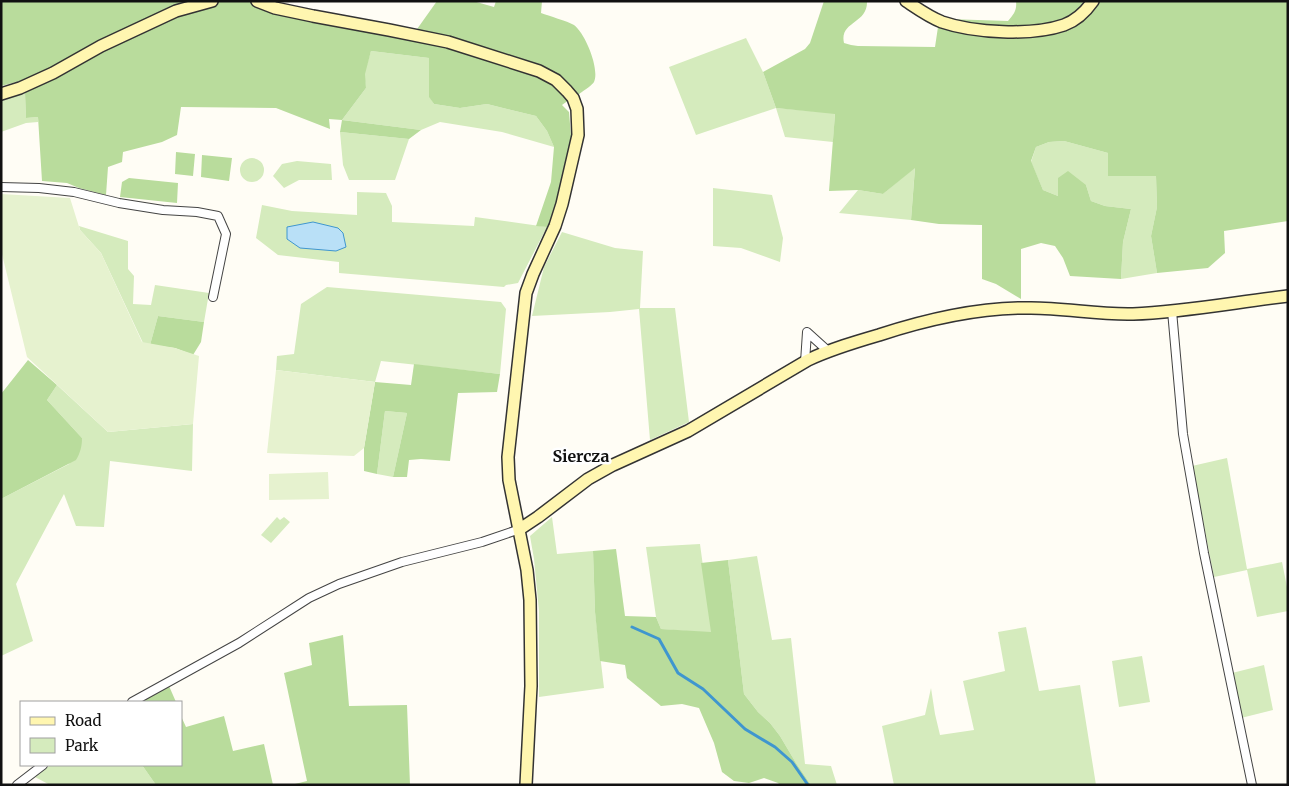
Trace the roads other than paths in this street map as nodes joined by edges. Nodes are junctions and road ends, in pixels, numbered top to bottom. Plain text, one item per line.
1 (212, 1) edge
2 (257, 1) edge
3 (906, 1) edge
4 (1093, 1) edge
5 (1, 94) edge
6 (1, 187) edge
7 (1288, 296) edge
8 (213, 297) dead end
9 (1172, 311) junction
10 (828, 351) junction
11 (805, 362) junction
12 (520, 529) junction
13 (134, 701) edge
14 (42, 766) edge
15 (17, 785) edge
16 (526, 785) edge
17 (1252, 785) edge

1 - 5 street
2 - 12 street
3 - 4 street
6 - 8 street
7 - 9 street
9 - 10 street
9 - 17 street
10 - 11 street
10 - 11 street
11 - 12 street
12 - 13 street
12 - 16 street
14 - 15 street

